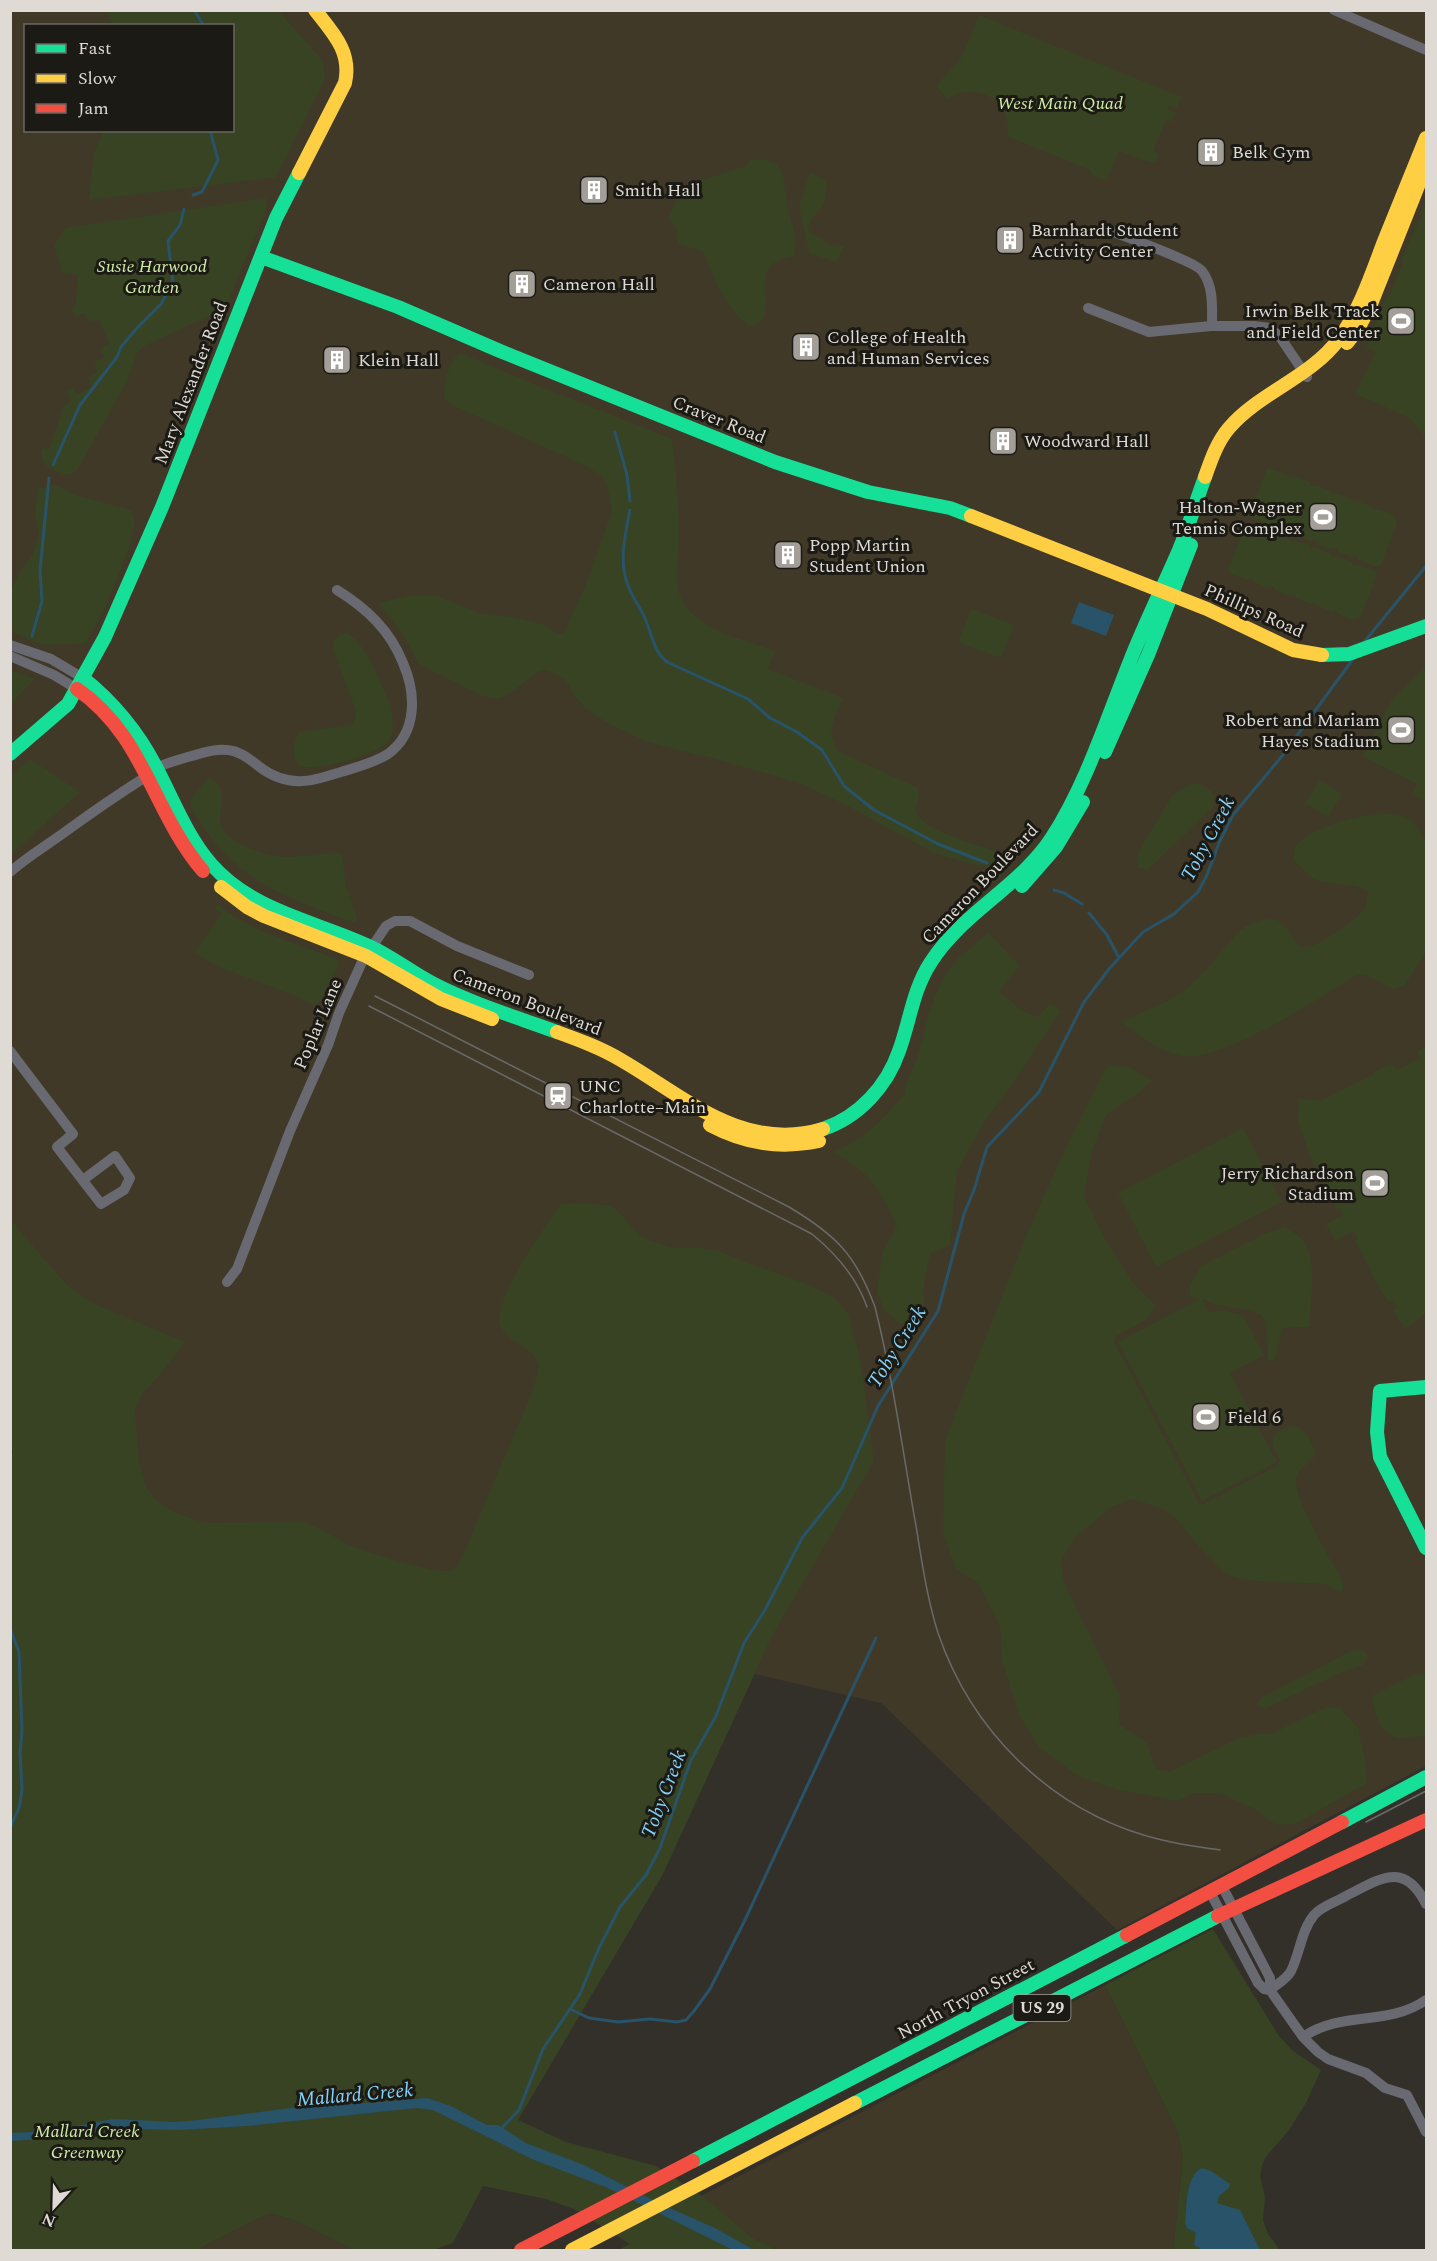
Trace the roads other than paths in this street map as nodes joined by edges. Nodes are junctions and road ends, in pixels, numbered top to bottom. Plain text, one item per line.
1 (315, 10) edge
2 (1334, 10) edge
3 (1426, 50) edge
4 (1426, 138) edge
5 (1426, 166) edge
6 (1111, 231) dead end
7 (261, 257) junction
8 (1088, 308) dead end
9 (1212, 326) junction
10 (1305, 375) junction
11 (337, 590) dead end
12 (1166, 593) junction
13 (1426, 626) edge
14 (10, 645) edge
15 (10, 656) edge
16 (80, 684) junction
17 (10, 754) edge
18 (152, 772) junction
19 (10, 872) edge
20 (369, 952) junction
21 (529, 975) dead end
22 (10, 1050) edge
23 (83, 1180) junction
24 (227, 1282) dead end
25 (1426, 1387) edge
26 (1426, 1548) edge
27 (1426, 1777) edge
28 (1426, 1820) edge
29 (1216, 1889) junction
30 (1426, 1904) edge
31 (1228, 1911) junction
32 (1270, 1990) junction
33 (1426, 2000) edge
34 (1302, 2037) junction
35 (1426, 2132) edge
36 (521, 2250) edge
37 (572, 2250) edge

1 - 7 street, Mary Alexander Road
2 - 3 street
4 - 10 street, Cameron Boulevard
5 - 10 street, Cameron Boulevard
6 - 9 street
7 - 12 street, Craver Road
7 - 16 street, Mary Alexander Road
8 - 9 street
9 - 10 street
10 - 12 street, Cameron Boulevard
11 - 18 street
12 - 13 street, Phillips Road
12 - 20 street, Cameron Boulevard
14 - 16 street, Cameron Boulevard
15 - 16 street, Cameron Boulevard
16 - 17 street, Mary Alexander Road
16 - 18 street, Cameron Boulevard
18 - 19 street
18 - 20 street, Cameron Boulevard
20 - 21 street, Poplar Lane
20 - 24 street, Poplar Lane
22 - 23 street
23 - 23 street
25 - 26 street
27 - 29 street, North Tryon Street / US 29
28 - 31 street, US 29
29 - 31 street
29 - 36 street, North Tryon Street / US 29
30 - 32 street
31 - 32 street
31 - 37 street, US 29
32 - 34 street
33 - 34 street
34 - 35 street

